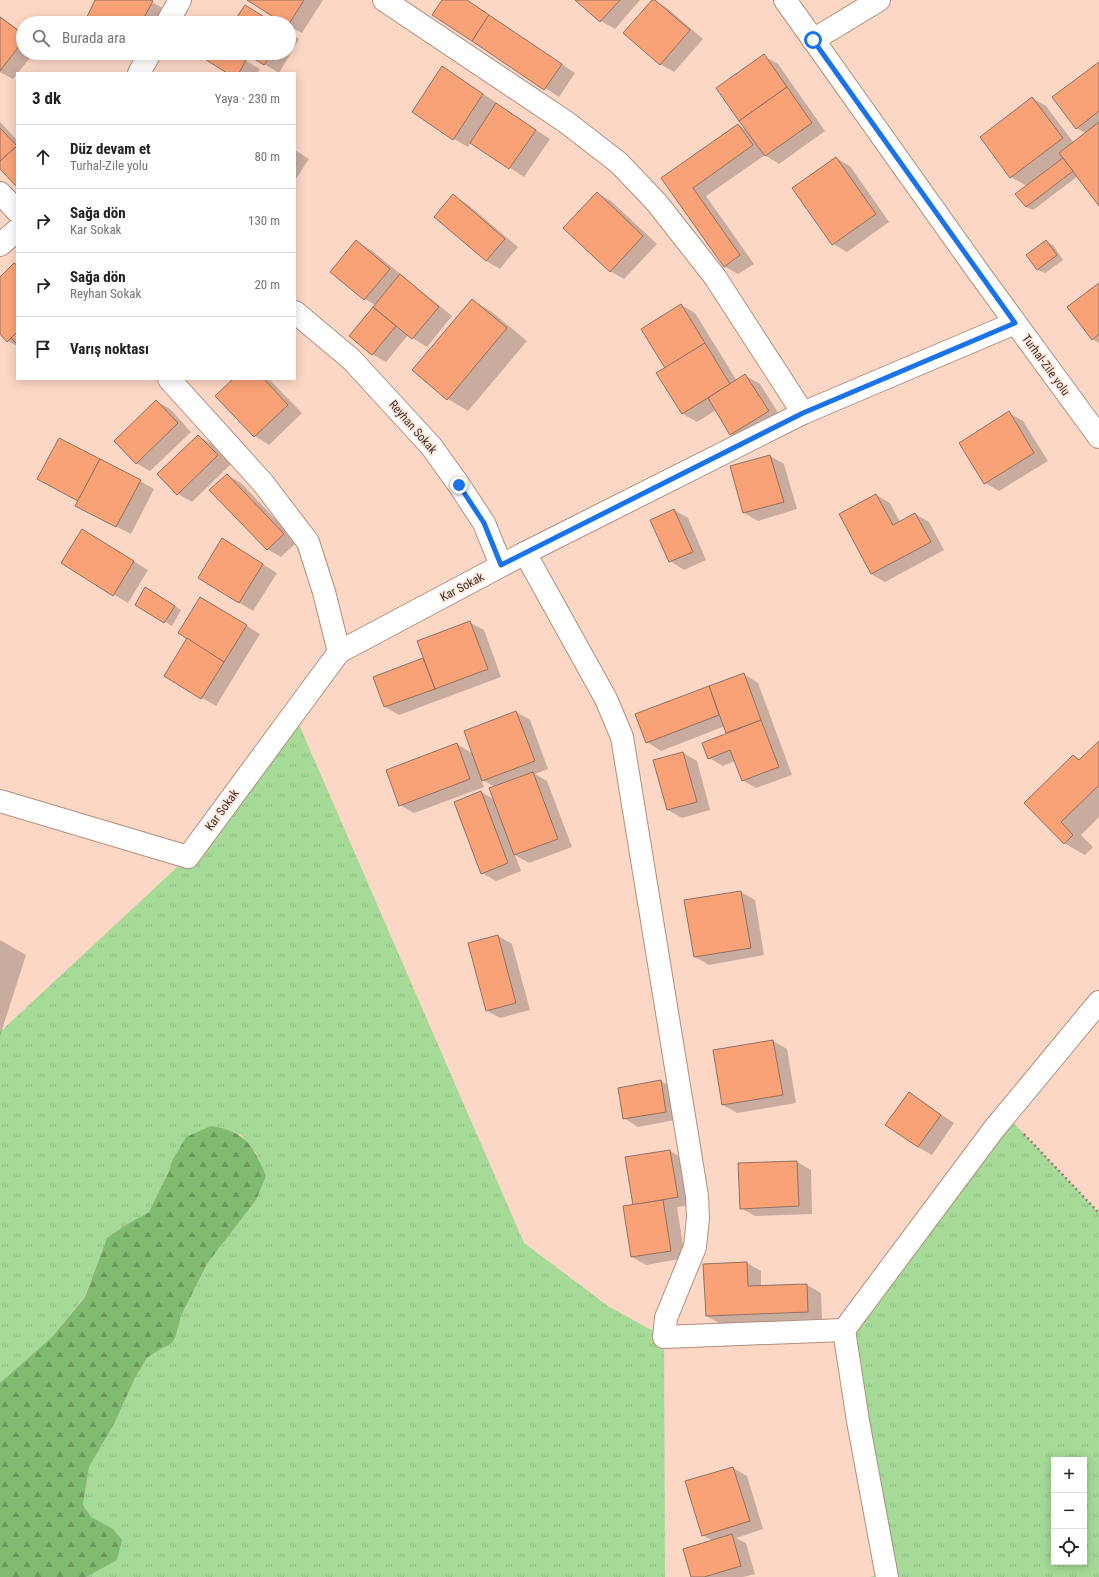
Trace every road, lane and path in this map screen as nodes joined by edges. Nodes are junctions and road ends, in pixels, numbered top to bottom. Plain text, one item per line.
1 (180, 0) edge
2 (384, 0) edge
3 (785, 0) edge
4 (879, 0) edge
5 (171, 16) edge
6 (813, 40) junction
7 (146, 60) edge
8 (140, 72) edge
9 (0, 193) edge
10 (16, 210) edge
11 (16, 231) edge
12 (0, 245) edge
13 (296, 313) edge
14 (1015, 323) junction
15 (170, 380) edge
16 (803, 413) junction
17 (1099, 437) edge
18 (525, 553) junction
19 (501, 565) junction
20 (339, 652) junction
21 (0, 801) edge
22 (1099, 1002) edge
23 (1006, 1115) junction
24 (1099, 1213) edge
25 (844, 1330) junction
26 (887, 1577) edge

1 - 5 street
2 - 16 street
3 - 6 street, Turhal-Zile yolu
4 - 6 street
6 - 14 street, Turhal-Zile yolu
7 - 8 street
9 - 10 street
11 - 12 street
13 - 19 street, Reyhan Sokak
14 - 16 street, Kar Sokak
14 - 17 street, Turhal-Zile yolu
15 - 20 street
16 - 18 street, Kar Sokak
18 - 19 street, Kar Sokak
18 - 25 street
19 - 20 street, Kar Sokak
20 - 21 street, Kar Sokak
22 - 23 street
23 - 24 path
23 - 25 street
25 - 26 street

